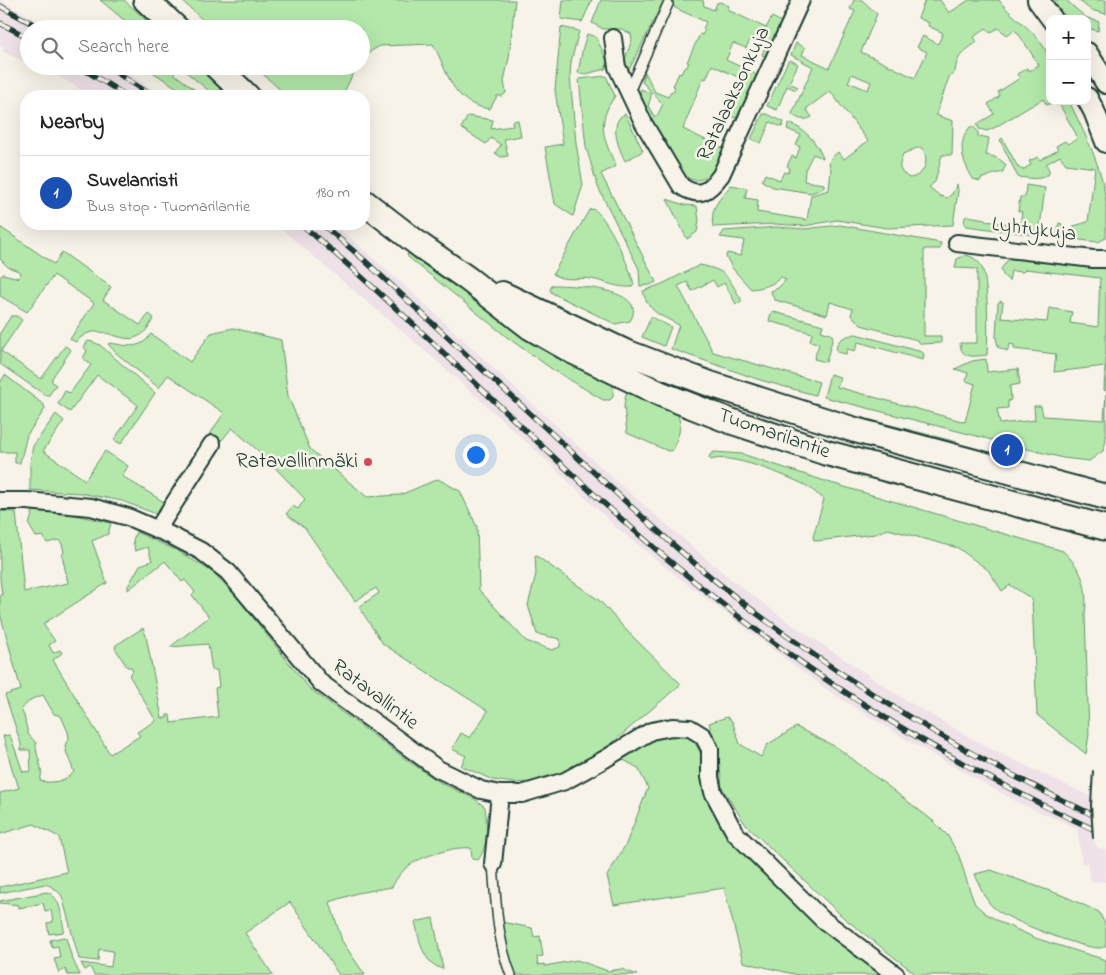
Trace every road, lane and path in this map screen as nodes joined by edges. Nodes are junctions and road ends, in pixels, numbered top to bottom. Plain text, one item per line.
1 (146, 0) edge
2 (801, 0) edge
3 (1038, 0) edge
4 (668, 4) dead end
5 (1049, 15) edge
6 (168, 20) edge
7 (613, 38) dead end
8 (1093, 60) edge
9 (225, 75) edge
10 (1106, 84) edge
11 (1091, 86) edge
12 (241, 90) edge
13 (628, 92) junction
14 (1090, 105) edge
15 (1106, 142) edge
16 (370, 207) edge
17 (957, 243) dead end
18 (1106, 259) edge
19 (468, 279) junction
20 (212, 444) dead end
21 (1106, 497) edge
22 (0, 501) edge
23 (1106, 528) edge
24 (157, 530) junction
25 (1106, 771) edge
26 (500, 794) junction
27 (1106, 838) edge
28 (493, 864) joint
29 (511, 975) edge
30 (896, 975) edge

1 - 6 main road
2 - 13 street, Ratalaaksonkuja
3 - 5 street
4 - 13 lane
7 - 13 street, Ratalaaksonkuja
8 - 10 street
9 - 12 main road
10 - 11 street
14 - 15 street
16 - 19 main road, Tuomarilantie
17 - 18 street, Lyhtykuja
19 - 21 main road, Tuomarilantie
19 - 23 main road, Tuomarilantie
20 - 24 street
22 - 24 street, Ratavallintie
24 - 26 street, Ratavallintie
25 - 27 main road, bridge
26 - 28 street
26 - 30 street, Ratavallintie
28 - 29 lane

